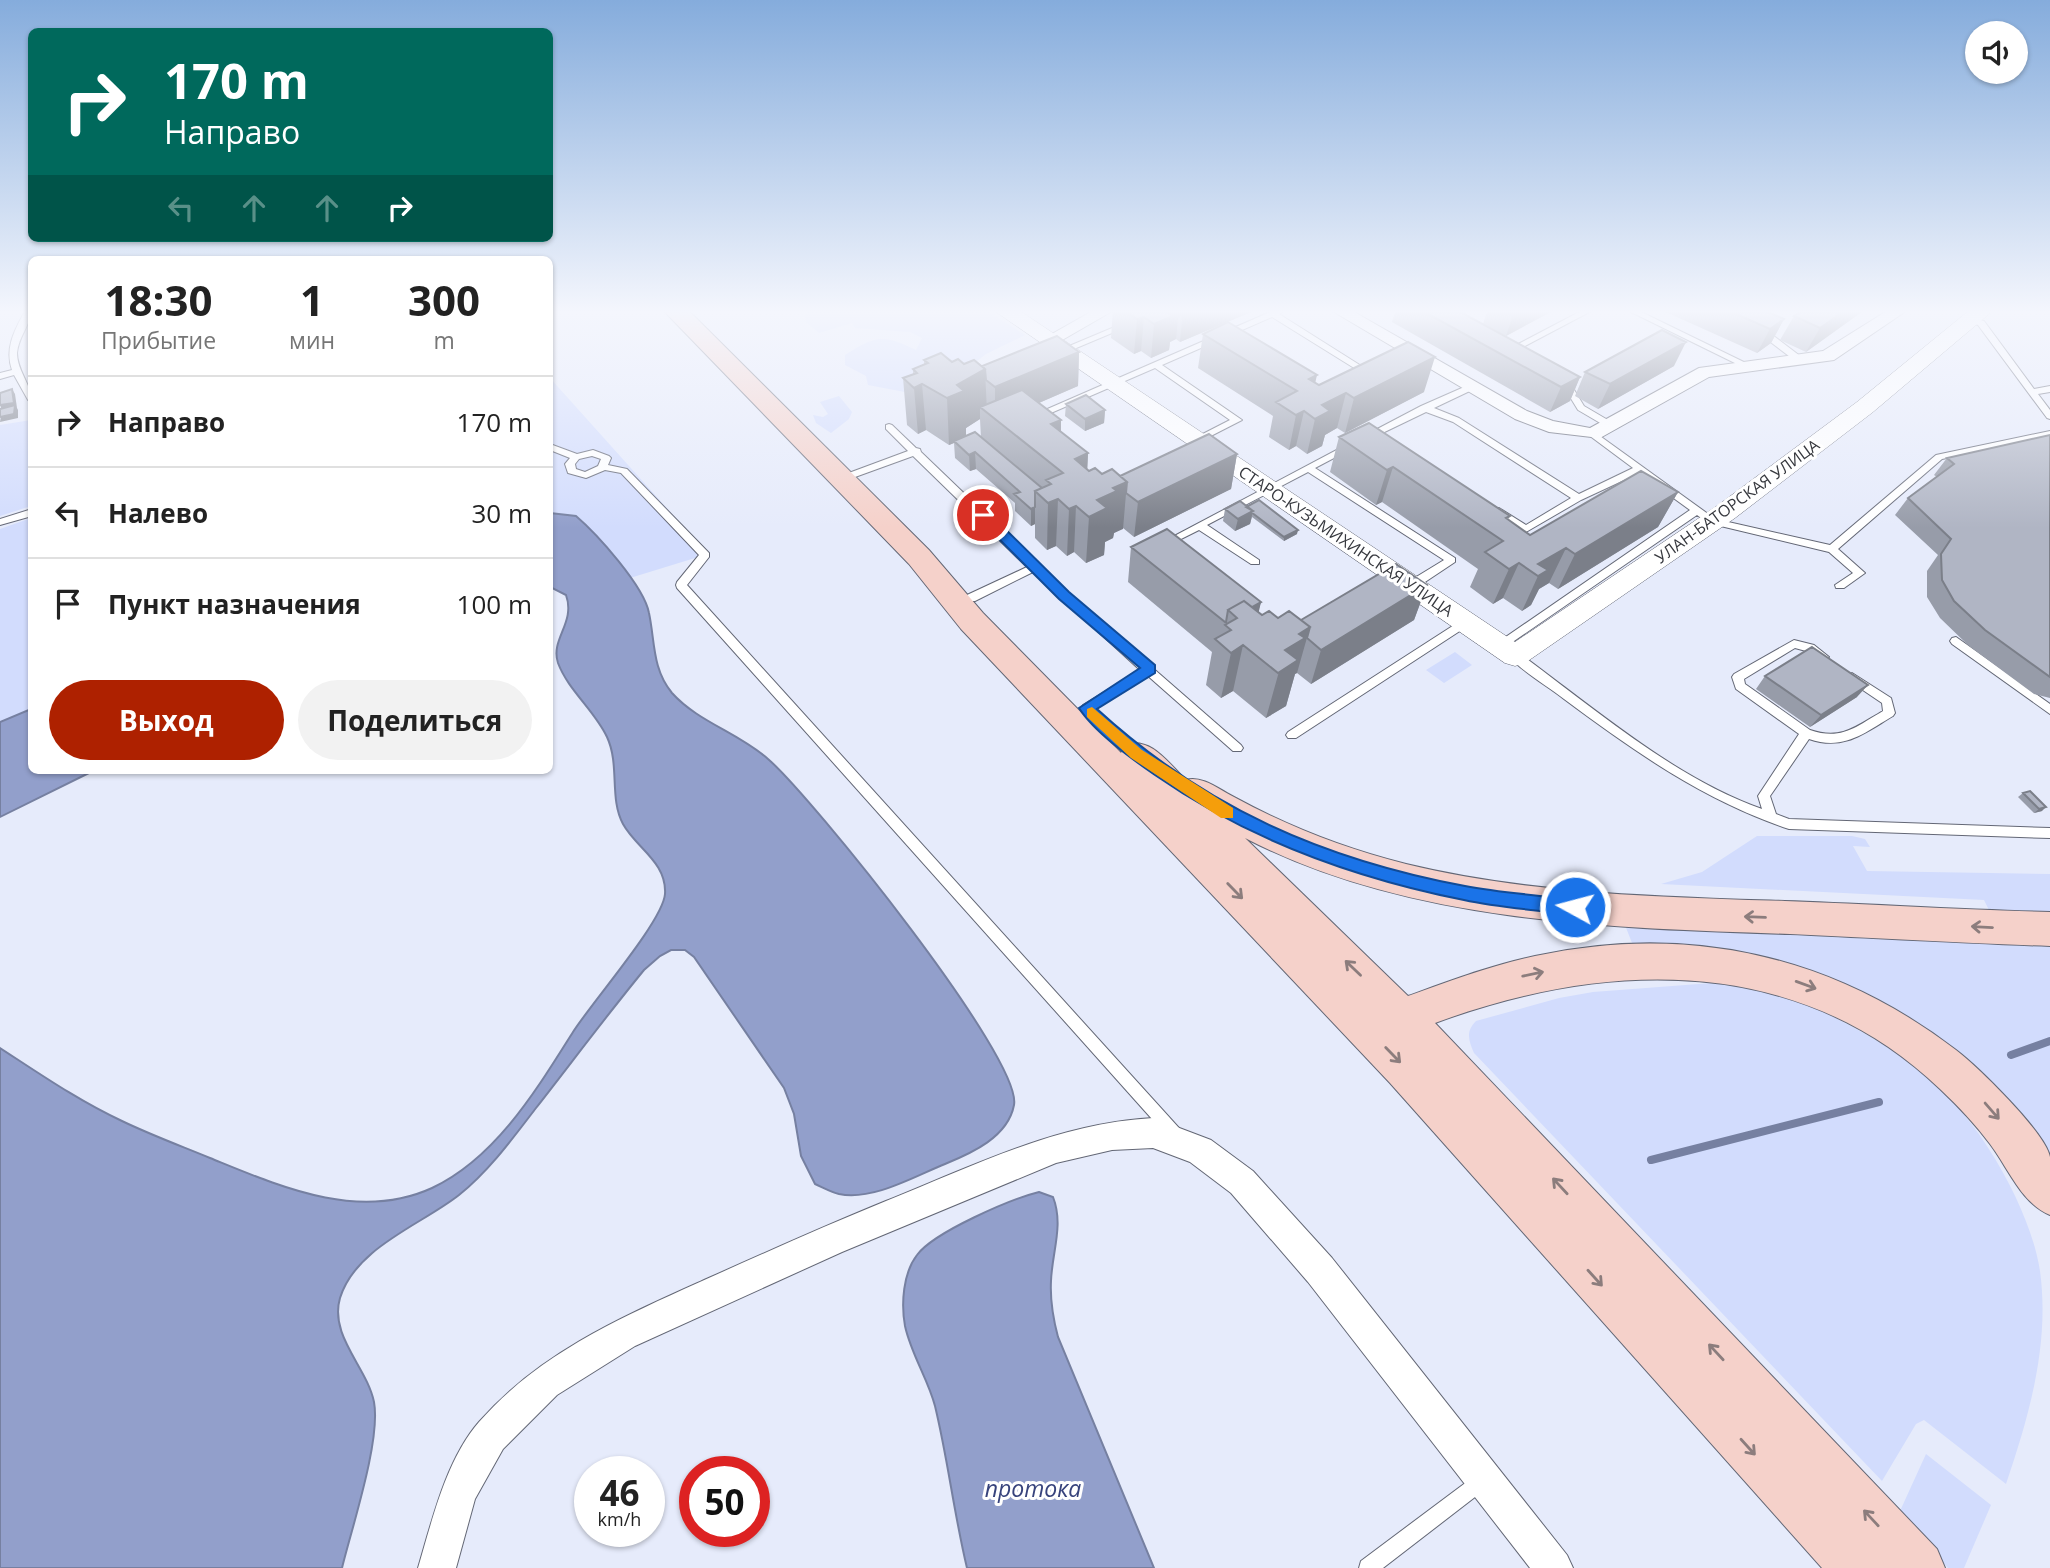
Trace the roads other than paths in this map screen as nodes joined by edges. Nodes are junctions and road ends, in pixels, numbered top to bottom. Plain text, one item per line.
1 (746, 382) edge
2 (1182, 382) edge
3 (1461, 382) edge
4 (1557, 382) edge
5 (1687, 382) edge
6 (1895, 382) edge
7 (2025, 382) edge
8 (1111, 383) joint
9 (1471, 387) junction
10 (2050, 388) edge
11 (2032, 392) junction
12 (1424, 408) junction
13 (2049, 418) edge
14 (1610, 425) junction
15 (890, 426) dead end
16 (1036, 430) edge
17 (1372, 434) junction
18 (1593, 434) junction
19 (2050, 434) edge
20 (1383, 441) edge
21 (1204, 447) junction
22 (553, 448) edge
23 (917, 451) junction
24 (576, 457) junction
25 (604, 467) junction
26 (1308, 468) junction
27 (1639, 469) junction
28 (841, 479) junction
29 (1269, 488) junction
30 (1578, 498) junction
31 (1485, 504) edge
32 (28, 513) edge
33 (1704, 516) junction
34 (0, 522) edge
35 (1201, 526) junction
36 (1832, 549) junction
37 (1179, 550) edge
38 (919, 557) junction
39 (1255, 562) dead end
40 (1035, 567) junction
41 (1396, 579) junction
42 (1840, 585) dead end
43 (971, 598) junction
44 (1465, 622) junction
45 (1956, 641) dead end
46 (1508, 651) junction
47 (1832, 663) edge
48 (1150, 669) junction
49 (1843, 671) edge
50 (1087, 708) junction
51 (2050, 710) edge
52 (1806, 733) junction
53 (1292, 736) dead end
54 (1237, 748) dead end
55 (1137, 754) junction
56 (1771, 819) junction
57 (2050, 833) edge
58 (2050, 929) edge
59 (1481, 989) junction
60 (1351, 1012) junction
61 (1402, 1017) junction
62 (1432, 1049) junction
63 (1186, 1145) junction
64 (2050, 1192) edge
65 (1485, 1479) junction
66 (438, 1568) edge
67 (1368, 1568) edge
68 (1554, 1568) edge
69 (1858, 1568) edge
70 (1917, 1568) edge

1 - 28 main road
2 - 21 lane
3 - 9 street
4 - 14 lane
5 - 14 street
6 - 33 street, УЛАН-БАТОРСКАЯ УЛИЦА
7 - 11 lane
8 - 16 lane
8 - 21 street, СТАРО-КУЗЬМИХИНСКАЯ УЛИЦА
9 - 12 lane
9 - 18 street
10 - 11 lane
11 - 13 lane
12 - 17 lane
12 - 30 lane
14 - 18 street
15 - 23 lane
17 - 20 lane
17 - 26 lane
18 - 27 lane
19 - 36 lane
21 - 29 street, СТАРО-КУЗЬМИХИНСКАЯ УЛИЦА
22 - 24 lane
23 - 28 lane
23 - 40 lane
24 - 25 lane
24 - 25 lane
25 - 63 lane
26 - 29 lane
26 - 41 lane
27 - 30 lane
27 - 33 lane
28 - 38 main road
29 - 35 lane
29 - 41 street, СТАРО-КУЗЬМИХИНСКАЯ УЛИЦА
30 - 31 lane
32 - 34 lane
33 - 36 lane
33 - 46 street, УЛАН-БАТОРСКАЯ УЛИЦА
35 - 37 lane
35 - 39 lane
36 - 42 lane
38 - 43 main road
38 -> 60 main road
40 - 43 lane
40 - 48 lane
41 - 44 street, СТАРО-КУЗЬМИХИНСКАЯ УЛИЦА
43 - 50 main road
44 - 46 street, СТАРО-КУЗЬМИХИНСКАЯ УЛИЦА
44 - 53 lane
45 - 51 lane
46 - 56 lane
47 - 52 lane
48 - 50 lane
48 - 54 lane
49 - 52 lane
50 - 55 main road
52 - 56 lane
58 -> 55 main road
61 -> 55 main road
56 - 57 lane
59 - 61 main road
59 - 62 main road
59 -> 64 main road
60 - 61 main road
60 -> 69 main road
61 - 62 main road
70 -> 62 main road
63 - 65 street
63 - 66 street
65 - 67 lane
65 - 68 street

